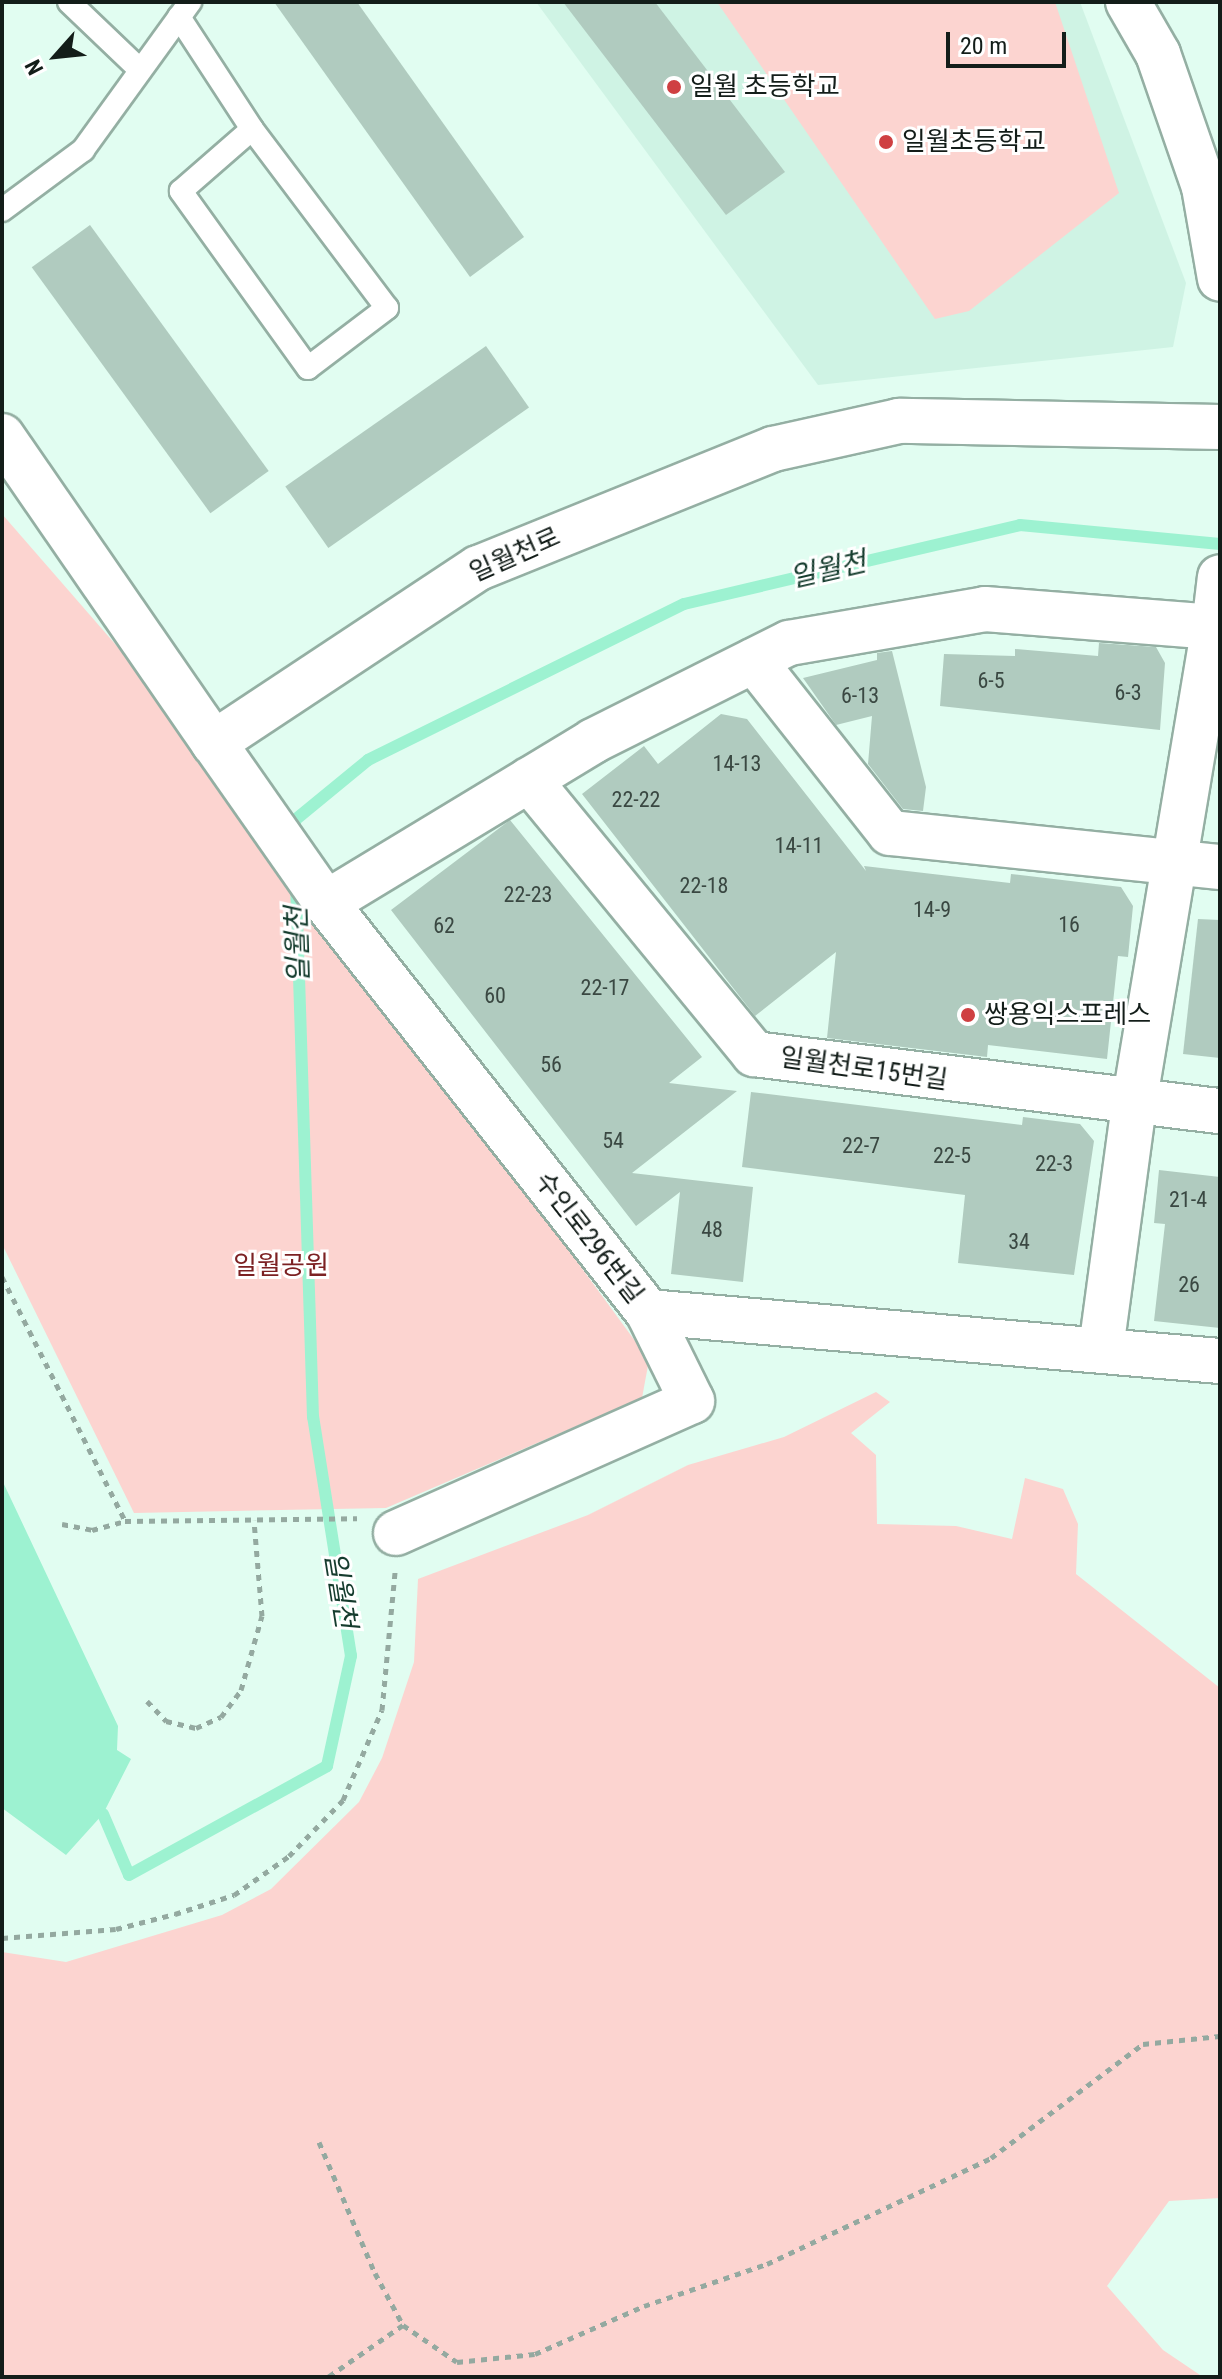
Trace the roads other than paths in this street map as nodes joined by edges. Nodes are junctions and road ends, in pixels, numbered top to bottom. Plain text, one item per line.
1 (69, 2) edge
2 (1128, 2) edge
3 (184, 9) edge
4 (139, 69) junction
5 (252, 129) junction
6 (2, 210) edge
7 (1220, 279) edge
8 (1220, 427) edge
9 (2, 436) edge
10 (1220, 577) edge
11 (1217, 627) edge
12 (754, 661) junction
13 (214, 743) junction
14 (529, 780) junction
15 (1176, 864) junction
16 (1220, 867) edge
17 (326, 903) junction
18 (1134, 1104) junction
19 (1220, 1111) edge
20 (648, 1312) junction
21 (1101, 1349) junction
22 (1220, 1361) edge
23 (396, 1533) road end

1 - 4 lane
2 - 7 street
3 - 4 lane
3 - 5 lane
4 - 6 lane
5 - 5 lane
8 - 13 street, 일월천로
9 - 13 street
10 - 11 street
11 - 12 street
11 - 15 street
12 - 14 street
12 - 15 street
13 - 17 street, 수인로296번길
14 - 17 street
14 - 18 street, 일월천로15번길
15 - 16 street
15 - 18 street
17 - 20 street, 수인로296번길
18 - 19 street, 일월천로15번길
18 - 21 street
20 - 21 street, 수인로296번길
20 - 23 street
21 - 22 street, 수인로296번길

